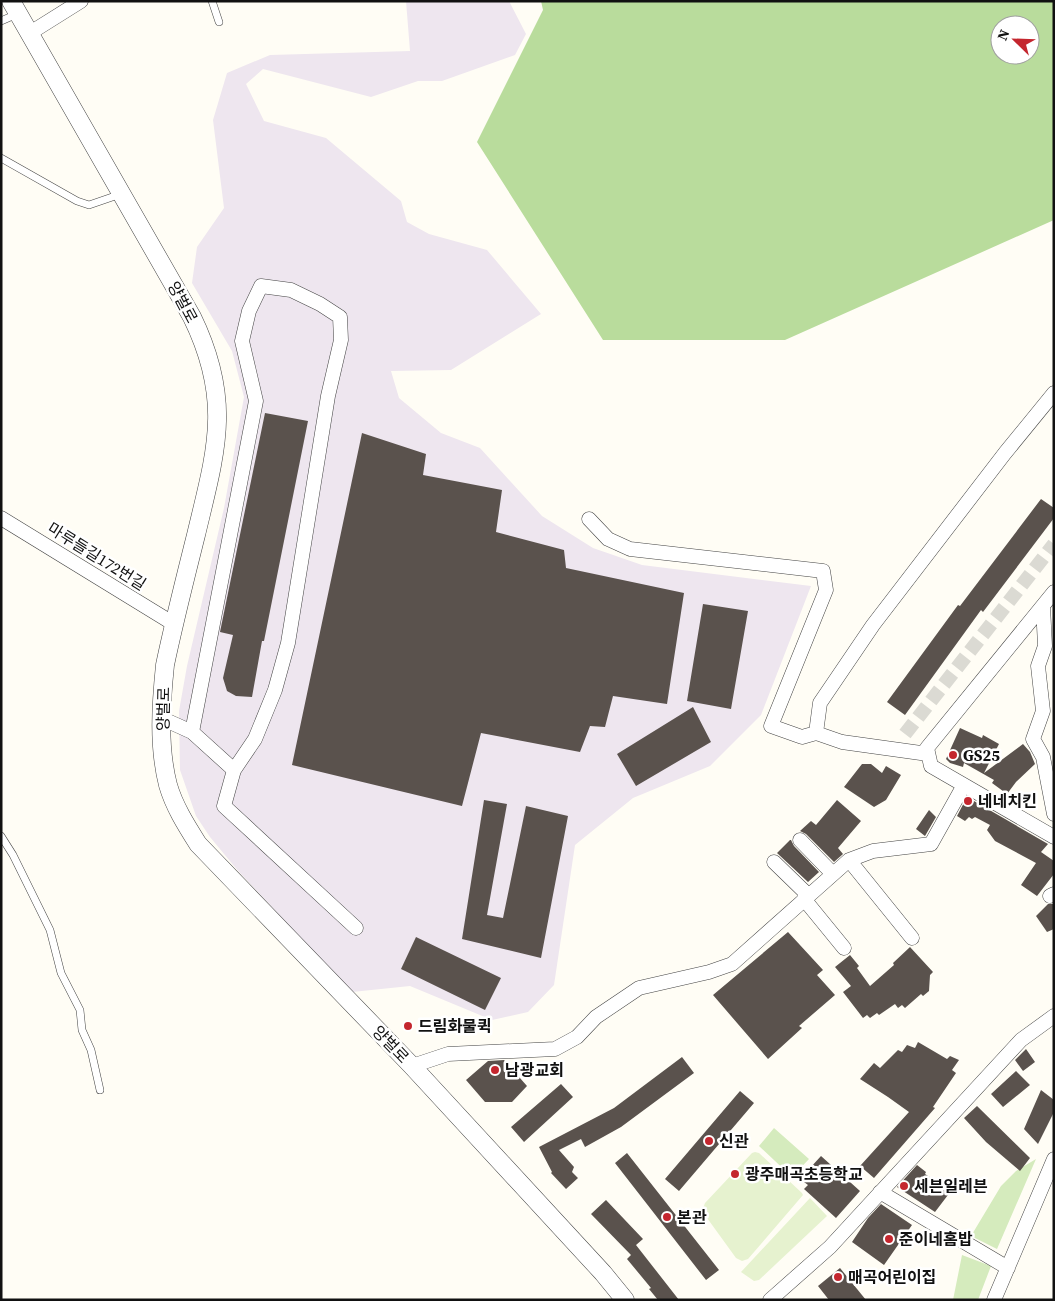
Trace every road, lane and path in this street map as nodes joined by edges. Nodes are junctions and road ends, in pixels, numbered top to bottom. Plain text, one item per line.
1 (81, 1) edge
2 (212, 1) edge
3 (14, 8) edge
4 (1, 21) edge
5 (220, 22) dead end
6 (30, 33) junction
7 (1, 158) edge
8 (122, 194) junction
9 (1054, 393) edge
10 (1, 518) edge
11 (589, 519) dead end
12 (1054, 592) edge
13 (1043, 606) junction
14 (174, 624) junction
15 (161, 718) junction
16 (192, 732) junction
17 (816, 733) junction
18 (928, 754) junction
19 (234, 770) junction
20 (964, 785) junction
21 (1054, 814) edge
22 (1, 836) edge
23 (1054, 837) edge
24 (800, 840) dead end
25 (849, 860) junction
26 (774, 862) dead end
27 (833, 874) junction
28 (806, 897) junction
29 (356, 928) dead end
30 (912, 938) dead end
31 (844, 948) dead end
32 (1054, 1016) edge
33 (412, 1066) junction
34 (100, 1090) dead end
35 (1054, 1159) edge
36 (880, 1192) junction
37 (1008, 1268) junction
38 (625, 1300) edge
39 (770, 1300) edge
40 (994, 1300) edge

1 - 6 street
2 - 5 lane
3 - 4 lane
3 - 6 street, 양벌로
6 - 8 street, 양벌로
7 - 8 lane
8 - 14 street, 양벌로
9 - 17 street
10 - 14 street, 마루들길172번길
11 - 17 street
12 - 13 street
13 - 18 street
13 - 21 street
14 - 15 street, 양벌로
15 - 16 street
15 - 33 street, 양벌로
16 - 19 street
16 - 19 street
17 - 18 street
18 - 20 street
19 - 29 street
20 - 23 street
20 - 25 street
22 - 34 lane
24 - 27 street
25 - 27 street
25 - 30 street
26 - 28 street
27 - 28 street
28 - 31 street
28 - 33 street
32 - 36 street
33 - 38 street, 양벌로
35 - 37 street
36 - 37 street
36 - 39 street
37 - 40 street

